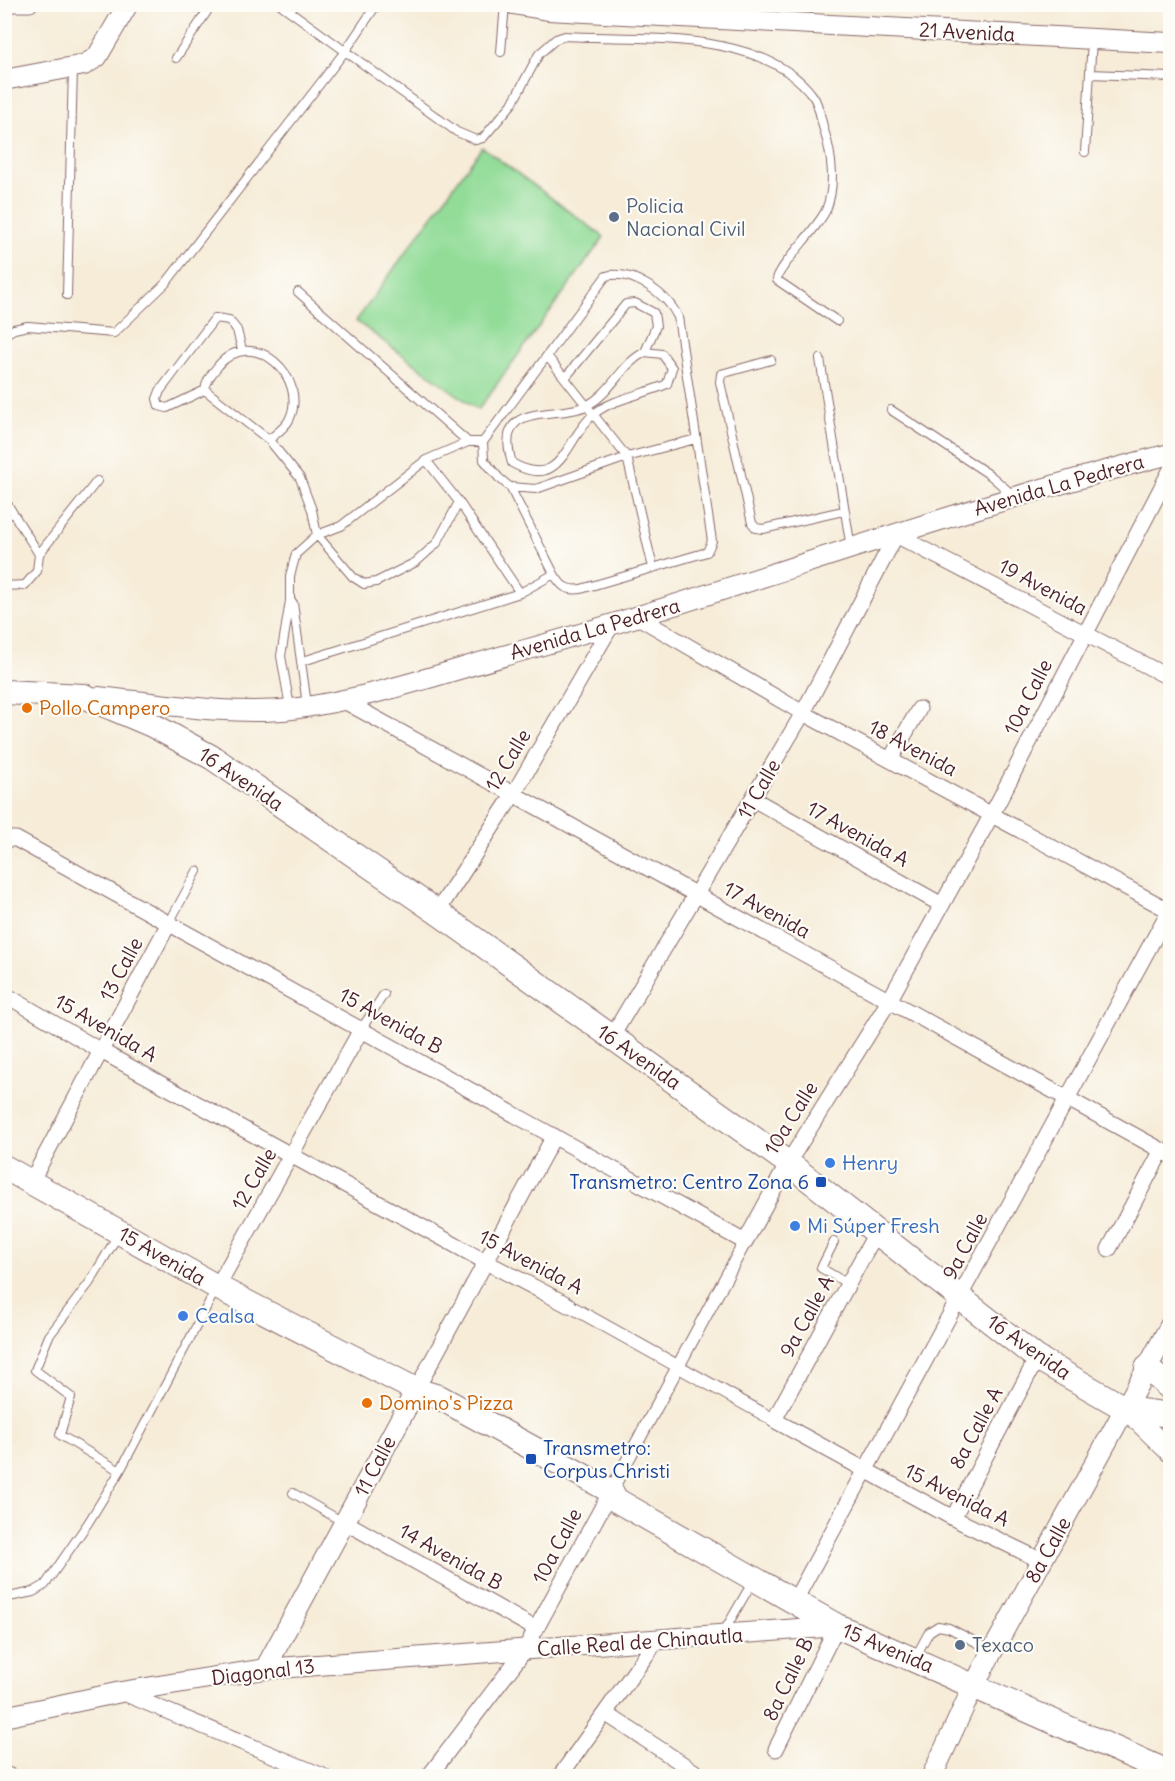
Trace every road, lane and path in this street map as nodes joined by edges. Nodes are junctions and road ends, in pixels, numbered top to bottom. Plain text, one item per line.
1 (128, 4) edge
2 (212, 4) edge
3 (280, 4) edge
4 (377, 4) edge
5 (505, 4) edge
6 (513, 4) edge
7 (699, 11) edge
8 (754, 13) edge
9 (1092, 39) junction
10 (1170, 43) edge
11 (346, 50) junction
12 (501, 52) dead end
13 (176, 58) dead end
14 (72, 69) junction
15 (1090, 74) junction
16 (1170, 77) edge
17 (4, 80) edge
18 (1085, 152) dead end
19 (298, 292) dead end
20 (67, 295) dead end
21 (837, 321) dead end
22 (4, 335) edge
23 (242, 350) junction
24 (645, 351) junction
25 (548, 357) junction
26 (820, 359) dead end
27 (771, 360) dead end
28 (565, 378) junction
29 (205, 390) junction
30 (586, 406) junction
31 (891, 410) dead end
32 (594, 414) junction
33 (696, 439) junction
34 (269, 440) junction
35 (468, 442) junction
36 (483, 442) junction
37 (1170, 454) edge
38 (627, 457) junction
39 (426, 460) junction
40 (1170, 471) edge
41 (97, 481) dead end
42 (510, 487) junction
43 (1016, 497) junction
44 (4, 499) edge
45 (459, 502) junction
46 (843, 511) junction
47 (317, 535) junction
48 (896, 535) junction
49 (851, 549) junction
50 (39, 554) junction
51 (653, 568) junction
52 (555, 574) junction
53 (4, 586) edge
54 (520, 593) junction
55 (290, 601) junction
56 (638, 617) junction
57 (611, 626) junction
58 (1084, 633) junction
59 (303, 661) junction
60 (1170, 678) edge
61 (4, 692) edge
62 (84, 696) junction
63 (344, 701) junction
64 (299, 708) junction
65 (920, 708) dead end
66 (803, 713) junction
67 (890, 760) junction
68 (513, 795) junction
69 (753, 799) junction
70 (992, 814) junction
71 (10, 839) edge
72 (197, 871) dead end
73 (697, 896) junction
74 (942, 905) junction
75 (1170, 910) edge
76 (436, 912) junction
77 (169, 923) junction
78 (4, 993) edge
79 (384, 994) dead end
80 (889, 1001) junction
81 (362, 1028) junction
82 (611, 1038) junction
83 (101, 1051) junction
84 (1068, 1097) junction
85 (554, 1136) junction
86 (1166, 1152) edge
87 (292, 1155) junction
88 (788, 1163) junction
89 (4, 1167) edge
90 (31, 1182) junction
91 (877, 1231) junction
92 (119, 1232) junction
93 (745, 1242) junction
94 (834, 1242) dead end
95 (1109, 1249) dead end
96 (486, 1262) junction
97 (848, 1284) junction
98 (217, 1287) junction
99 (961, 1299) junction
100 (568, 1305) joint
101 (1170, 1326) edge
102 (1037, 1358) junction
103 (678, 1367) junction
104 (1147, 1368) junction
105 (1170, 1388) edge
106 (417, 1391) junction
107 (1126, 1409) junction
108 (1170, 1415) edge
109 (774, 1420) junction
110 (1170, 1452) edge
111 (120, 1471) junction
112 (866, 1471) junction
113 (292, 1492) dead end
114 (611, 1497) junction
115 (953, 1518) junction
116 (345, 1522) junction
117 (1042, 1561) junction
118 (754, 1580) junction
119 (4, 1598) edge
120 (794, 1602) junction
121 (837, 1626) junction
122 (536, 1629) junction
123 (756, 1633) junction
124 (722, 1635) junction
125 (657, 1640) junction
126 (524, 1651) junction
127 (993, 1651) junction
128 (914, 1660) junction
129 (265, 1670) junction
130 (974, 1685) junction
131 (121, 1692) junction
132 (605, 1713) junction
133 (4, 1717) edge
134 (776, 1749) dead end
135 (1170, 1773) edge
136 (4, 1774) edge
137 (696, 1775) edge
138 (10, 1776) edge
139 (323, 1776) edge
140 (429, 1776) edge
141 (560, 1776) edge
142 (932, 1776) edge

1 - 14 street
2 - 13 lane
3 - 11 lane
4 - 11 lane
5 - 12 lane
6 - 7 street, 21 Avenida
7 - 8 street, 21 Avenida
8 - 9 street, 21 Avenida
9 - 10 street, 21 Avenida
9 - 15 lane
11 - 21 lane
11 - 22 lane
14 - 17 street
14 - 20 lane
15 - 16 lane
15 - 18 lane
19 - 35 lane
23 - 29 lane
23 - 29 lane
23 - 34 lane
24 - 28 lane
24 - 30 lane
24 - 32 lane
25 - 28 lane
25 - 33 lane
25 - 36 lane
26 - 46 lane
27 - 46 lane
28 - 30 lane
29 - 34 lane
30 - 32 lane
30 - 32 lane
31 - 43 lane
32 - 38 lane
33 - 38 lane
33 - 51 lane
34 - 47 lane
35 - 36 lane
35 - 39 lane
36 - 42 lane
37 - 43 street, Avenida La Pedrera
38 - 42 lane
38 - 51 lane
39 - 45 lane
39 - 47 lane
40 - 58 street, 10a Calle
41 - 50 lane
42 - 52 lane
43 - 48 street, Avenida La Pedrera
44 - 50 lane
45 - 47 lane
45 - 54 lane
46 - 49 lane
47 - 55 lane
48 - 49 street, Avenida La Pedrera
48 - 58 street, 19 Avenida
48 - 66 street, 11 Calle
49 - 56 street, Avenida La Pedrera
50 - 53 lane
51 - 52 lane
52 - 54 lane
54 - 59 lane
55 - 59 lane
55 - 64 lane
56 - 57 street, Avenida La Pedrera
56 - 66 street, 18 Avenida
57 - 63 street, Avenida La Pedrera
57 - 68 street, 12 Calle
58 - 60 street, 19 Avenida
58 - 70 street, 10a Calle
59 - 64 lane
61 - 62 main road, Avenida La Pedrera
62 - 64 street, Avenida La Pedrera
62 - 76 main road, 16 Avenida
63 - 64 street, Avenida La Pedrera
63 - 68 street, 17 Avenida
65 - 67 street
66 - 67 street, 18 Avenida
66 - 69 street, 11 Calle
67 - 70 street, 18 Avenida
68 - 73 street, 17 Avenida
68 - 76 street, 12 Calle
69 - 73 street, 11 Calle
69 - 74 street, 17 Avenida A
70 - 74 street, 10a Calle
70 - 75 street, 18 Avenida
71 - 77 street, 15 Avenida B
72 - 77 lane, 13 Calle
73 - 80 street, 17 Avenida
73 - 82 street, 11 Calle
74 - 80 street, 10a Calle
75 - 84 street, 9a Calle
76 - 82 main road, 16 Avenida
77 - 81 street, 15 Avenida B
77 - 83 street, 13 Calle
78 - 83 street, 15 Avenida A
79 - 81 lane
80 - 84 street, 17 Avenida
80 - 88 street, 10a Calle
81 - 85 street, 15 Avenida B
81 - 87 street, 12 Calle
82 - 88 main road, 16 Avenida
83 - 87 street, 15 Avenida A
83 - 90 street, 13 Calle
84 - 86 street, 17 Avenida
84 - 99 street, 9a Calle
85 - 93 street, 15 Avenida B
85 - 96 street, 11 Calle
86 - 95 street
87 - 96 street, 15 Avenida A
87 - 98 street, 12 Calle
88 - 91 main road, 16 Avenida
88 - 93 street, 10a Calle
89 - 90 main road, 15 Avenida
90 - 92 main road, 15 Avenida
91 - 97 street, 9a Calle A
91 - 99 main road, 16 Avenida
92 - 98 main road, 15 Avenida
92 - 111 lane
93 - 103 street, 10a Calle
94 - 97 lane
96 - 100 street, 15 Avenida A
96 - 106 street, 11 Calle
97 - 109 street, 9a Calle A
98 - 106 main road, 15 Avenida
98 - 111 lane
99 - 102 main road, 16 Avenida
99 - 112 street, 9a Calle
100 - 103 street, 15 Avenida A
101 - 104 street, 8a Calle
102 - 107 main road, 16 Avenida
102 - 115 street, 8a Calle A
103 - 109 street, 15 Avenida A
103 - 114 street, 10a Calle
104 - 105 main road
104 - 107 street, 8a Calle
106 - 114 main road, 15 Avenida
106 - 116 street, 11 Calle
107 - 108 main road
107 - 110 street, 16 Avenida
107 - 117 street, 8a Calle
109 - 112 street, 15 Avenida A
111 - 119 lane
112 - 115 street, 15 Avenida A
112 - 120 street, 9a Calle
113 - 116 lane
114 - 118 main road, 15 Avenida
114 - 122 street, 10a Calle
115 - 117 street, 15 Avenida A
116 - 122 street, 14 Avenida B
116 - 129 street, 11 Calle
117 - 127 street, 8a Calle
118 - 120 main road, 15 Avenida
118 - 124 lane
120 - 121 main road, 15 Avenida
120 - 123 street, Calle Real de Chinautla
121 - 123 street, Calle Real de Chinautla
121 - 128 main road, 15 Avenida
121 - 134 street, 8a Calle B
122 - 126 street, 10a Calle
123 - 124 street, Calle Real de Chinautla
124 - 125 street, Calle Real de Chinautla
125 - 126 street, Calle Real de Chinautla
125 - 132 street
126 - 129 street, Diagonal 13
126 - 140 street, 10a Calle
127 - 128 lane
127 - 130 street, 8a Calle
128 - 130 main road, 15 Avenida
129 - 131 street, Diagonal 13
130 - 135 main road, 15 Avenida
130 - 142 street, 8a Calle
131 - 133 street, Diagonal 13
131 - 139 street
132 - 137 street
132 - 141 street
136 - 138 street

